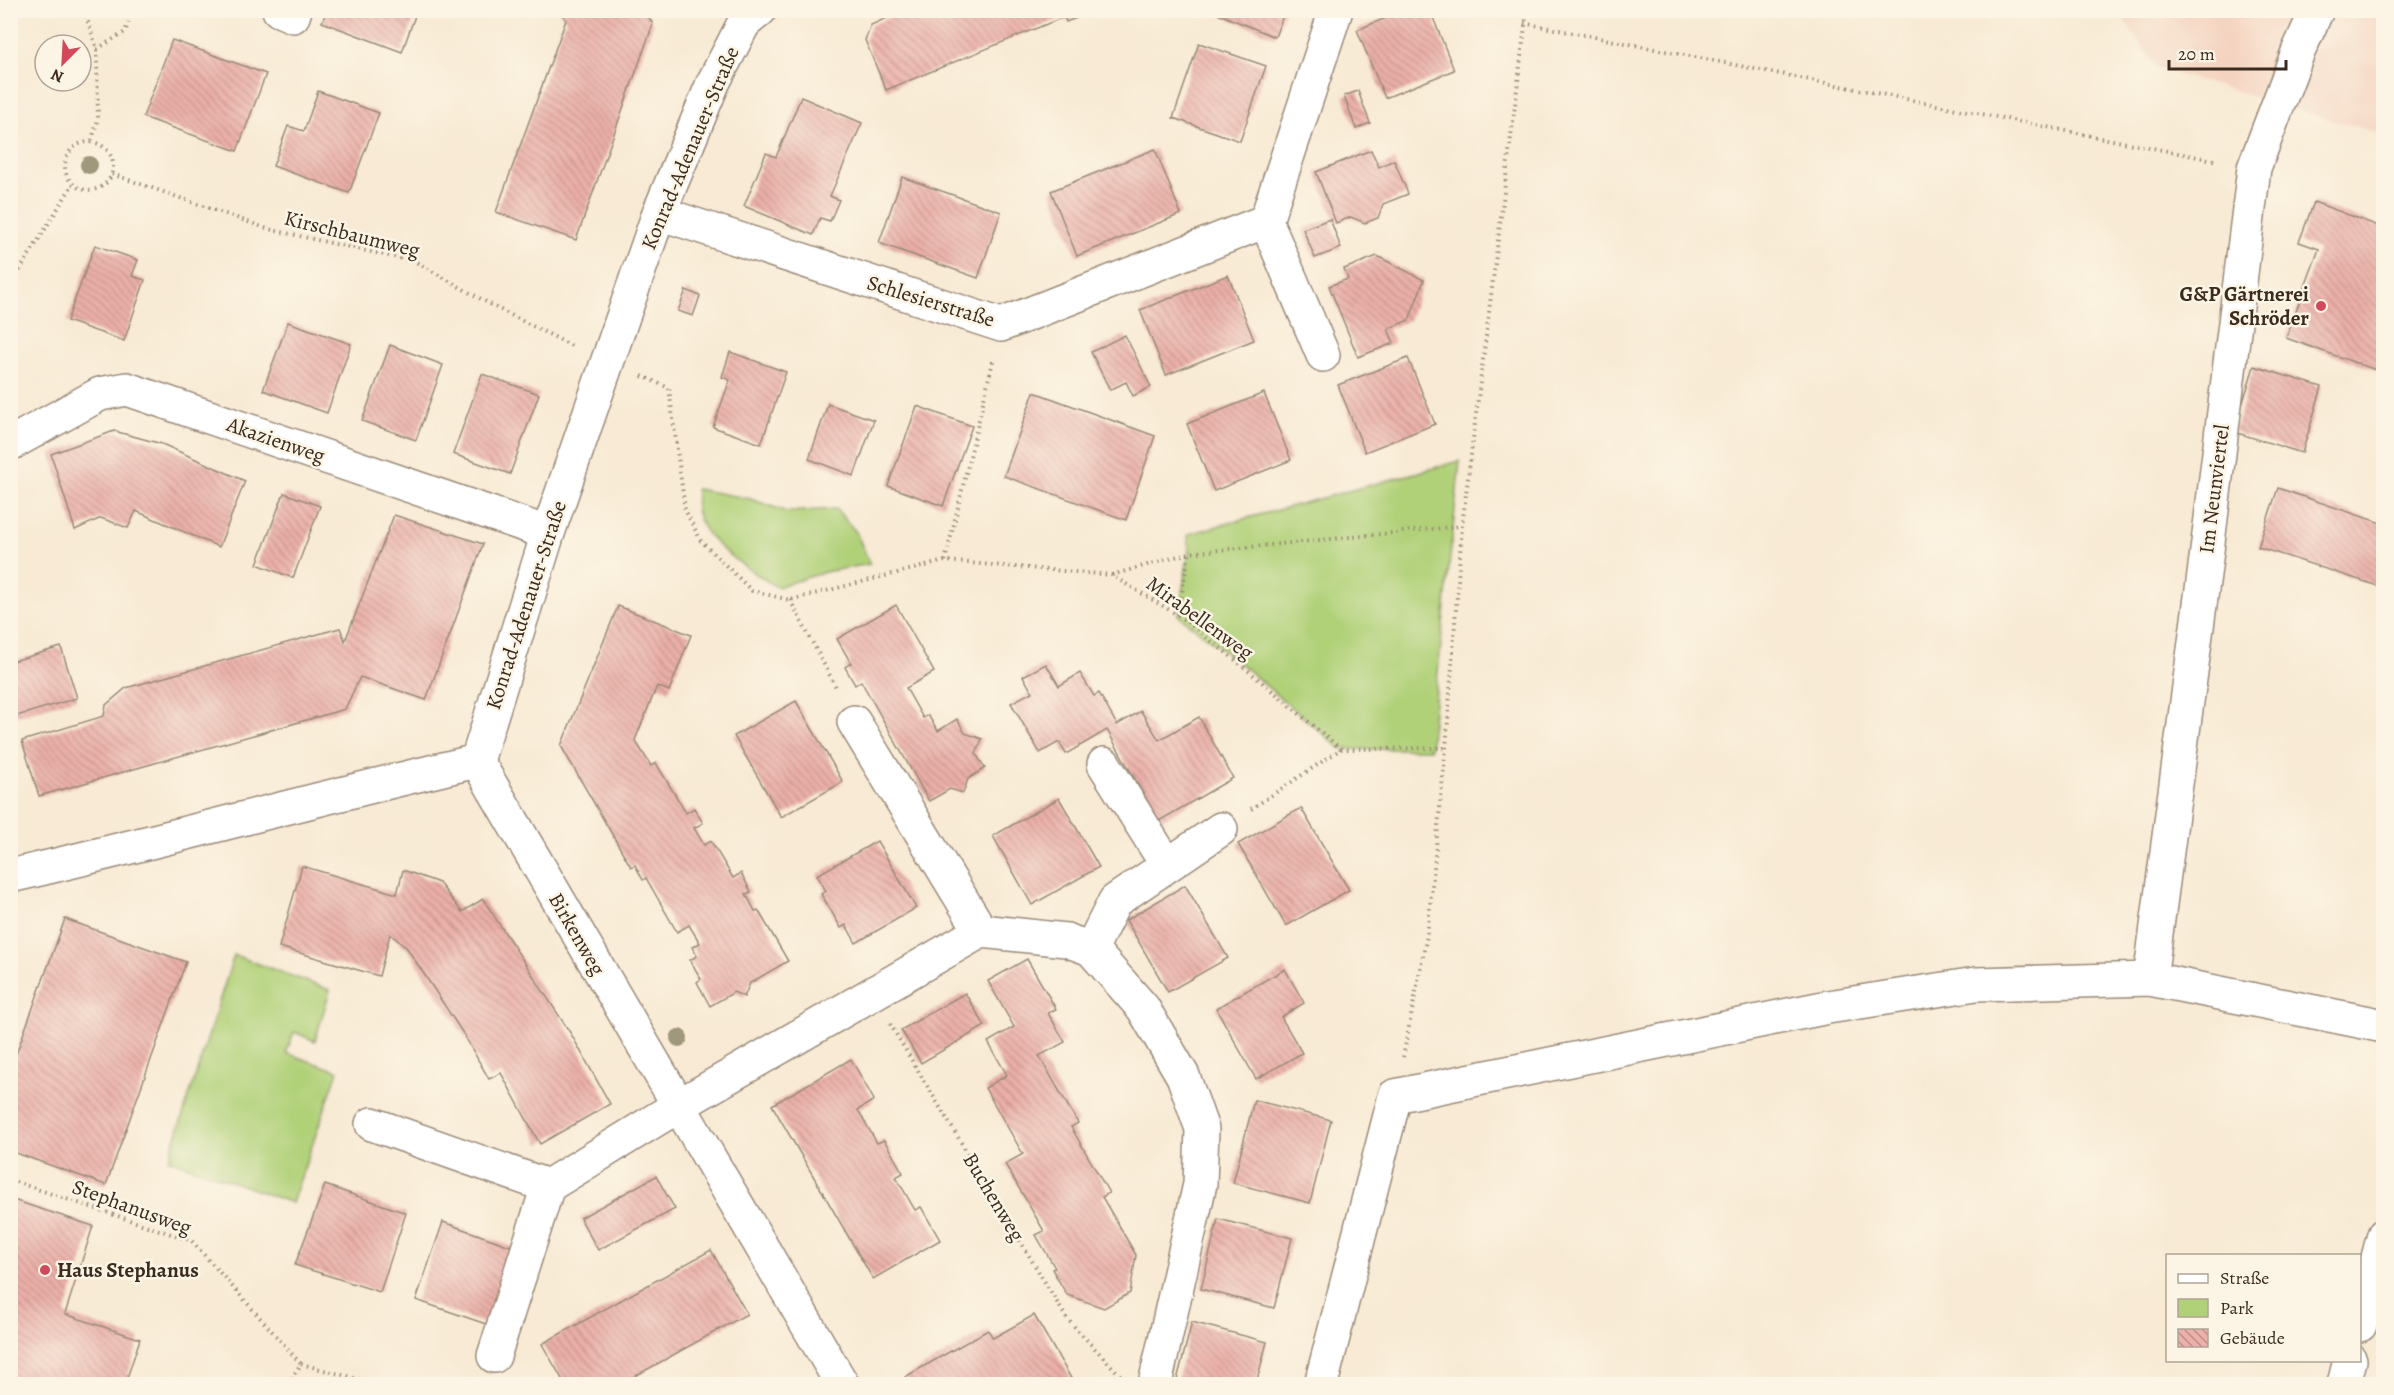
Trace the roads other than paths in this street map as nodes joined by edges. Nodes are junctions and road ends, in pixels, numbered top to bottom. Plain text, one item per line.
1 (279, 10) edge
2 (295, 10) edge
3 (1336, 10) edge
4 (2317, 10) edge
5 (747, 15) edge
6 (660, 213) junction
7 (1266, 221) junction
8 (1323, 355) dead end
9 (10, 444) edge
10 (548, 533) junction
11 (854, 722) road end
12 (477, 761) junction
13 (1104, 764) dead end
14 (1221, 829) road end
15 (1167, 865) junction
16 (10, 876) edge
17 (981, 931) junction
18 (1091, 949) junction
19 (2150, 979) junction
20 (2384, 1026) edge
21 (678, 1106) junction
22 (372, 1124) dead end
23 (548, 1186) junction
24 (2384, 1235) edge
25 (2361, 1322) edge
26 (494, 1356) dead end
27 (2350, 1362) edge
28 (1141, 1383) edge
29 (842, 1384) edge
30 (1321, 1384) edge
31 (2344, 1384) edge

1 - 2 street
3 - 7 street
4 - 19 street, Im Neunviertel
5 - 6 street, Konrad-Adenauer-Straße
6 - 7 street, Schlesierstraße
6 - 10 street, Konrad-Adenauer-Straße
7 - 8 street
9 - 10 street, Akazienweg
10 - 12 street, Konrad-Adenauer-Straße
11 - 17 street
12 - 16 street
12 - 21 street, Birkenweg
13 - 15 street
14 - 15 street
15 - 18 street
17 - 18 street
17 - 21 street
18 - 28 street
19 - 20 street
19 - 30 street
21 - 23 street
21 - 29 street, Birkenweg
22 - 23 street
23 - 26 street
24 - 25 street
27 - 31 street

